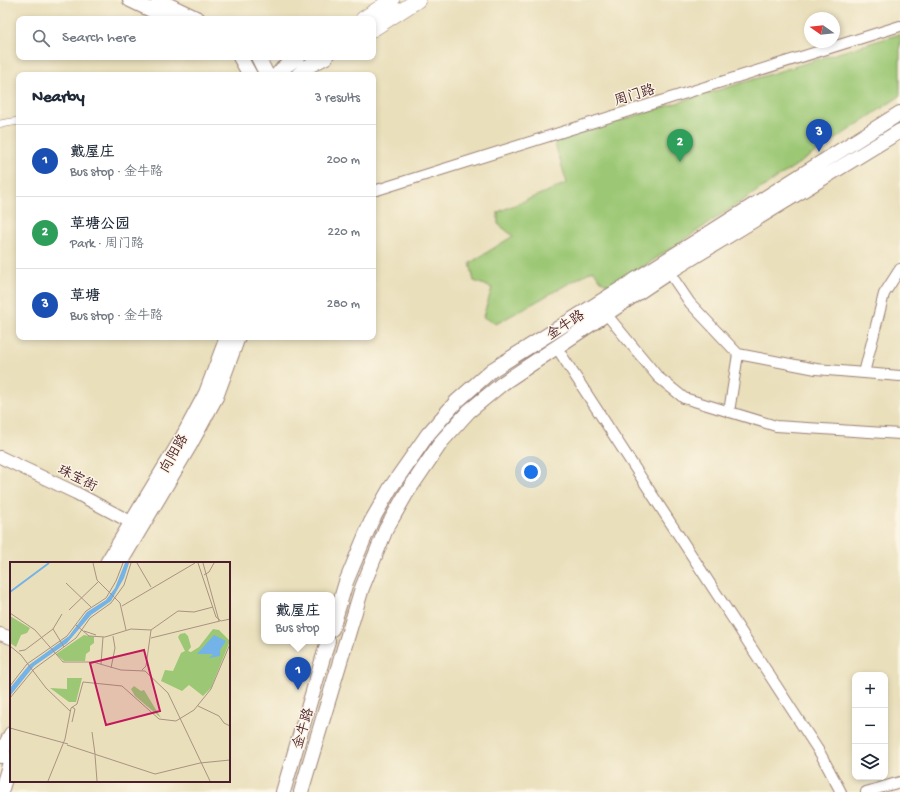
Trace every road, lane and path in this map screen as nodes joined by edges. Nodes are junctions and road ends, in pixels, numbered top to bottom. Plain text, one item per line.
1 (130, 0) edge
2 (158, 0) edge
3 (392, 0) edge
4 (418, 0) edge
5 (164, 16) edge
6 (191, 16) edge
7 (368, 16) edge
8 (900, 26) edge
9 (376, 27) edge
10 (242, 60) edge
11 (260, 60) edge
12 (294, 60) edge
13 (320, 60) edge
14 (248, 72) edge
15 (266, 72) edge
16 (280, 72) edge
17 (301, 72) edge
18 (900, 113) edge
19 (16, 121) edge
20 (0, 124) edge
21 (900, 131) edge
22 (377, 190) dead end
23 (900, 269) edge
24 (669, 272) junction
25 (607, 315) junction
26 (226, 340) edge
27 (237, 340) edge
28 (557, 348) junction
29 (738, 354) junction
30 (864, 373) junction
31 (900, 376) edge
32 (729, 412) junction
33 (900, 434) edge
34 (0, 457) edge
35 (136, 525) junction
36 (108, 562) edge
37 (120, 562) edge
38 (335, 619) edge
39 (0, 634) edge
40 (10, 638) edge
41 (327, 644) edge
42 (10, 736) edge
43 (0, 756) edge
44 (10, 762) edge
45 (900, 782) edge
46 (883, 790) edge
47 (1, 792) edge
48 (283, 792) edge
49 (301, 792) edge
50 (841, 792) edge
51 (866, 792) edge

1 - 5 main road
2 - 6 main road
3 - 7 main road
4 - 9 main road
8 - 22 street, 周门路
10 - 14 main road
11 - 15 main road
12 - 16 main road
13 - 17 main road
18 - 38 main road, 金牛路
19 - 20 street
21 - 24 main road
23 - 30 street
24 - 25 main road
24 - 29 street
25 - 28 main road
25 - 32 street
26 - 35 main road, 向阳路
27 - 35 main road, 向阳路
28 - 49 main road
28 - 50 street
29 - 30 street
29 - 32 street
30 - 31 street
32 - 33 street
34 - 35 street, 珠宝街
35 - 36 main road, 向阳路
35 - 37 main road, 向阳路
39 - 40 street
41 - 48 main road, 金牛路
42 - 43 main road
44 - 47 main road
45 - 46 street
46 - 51 street

